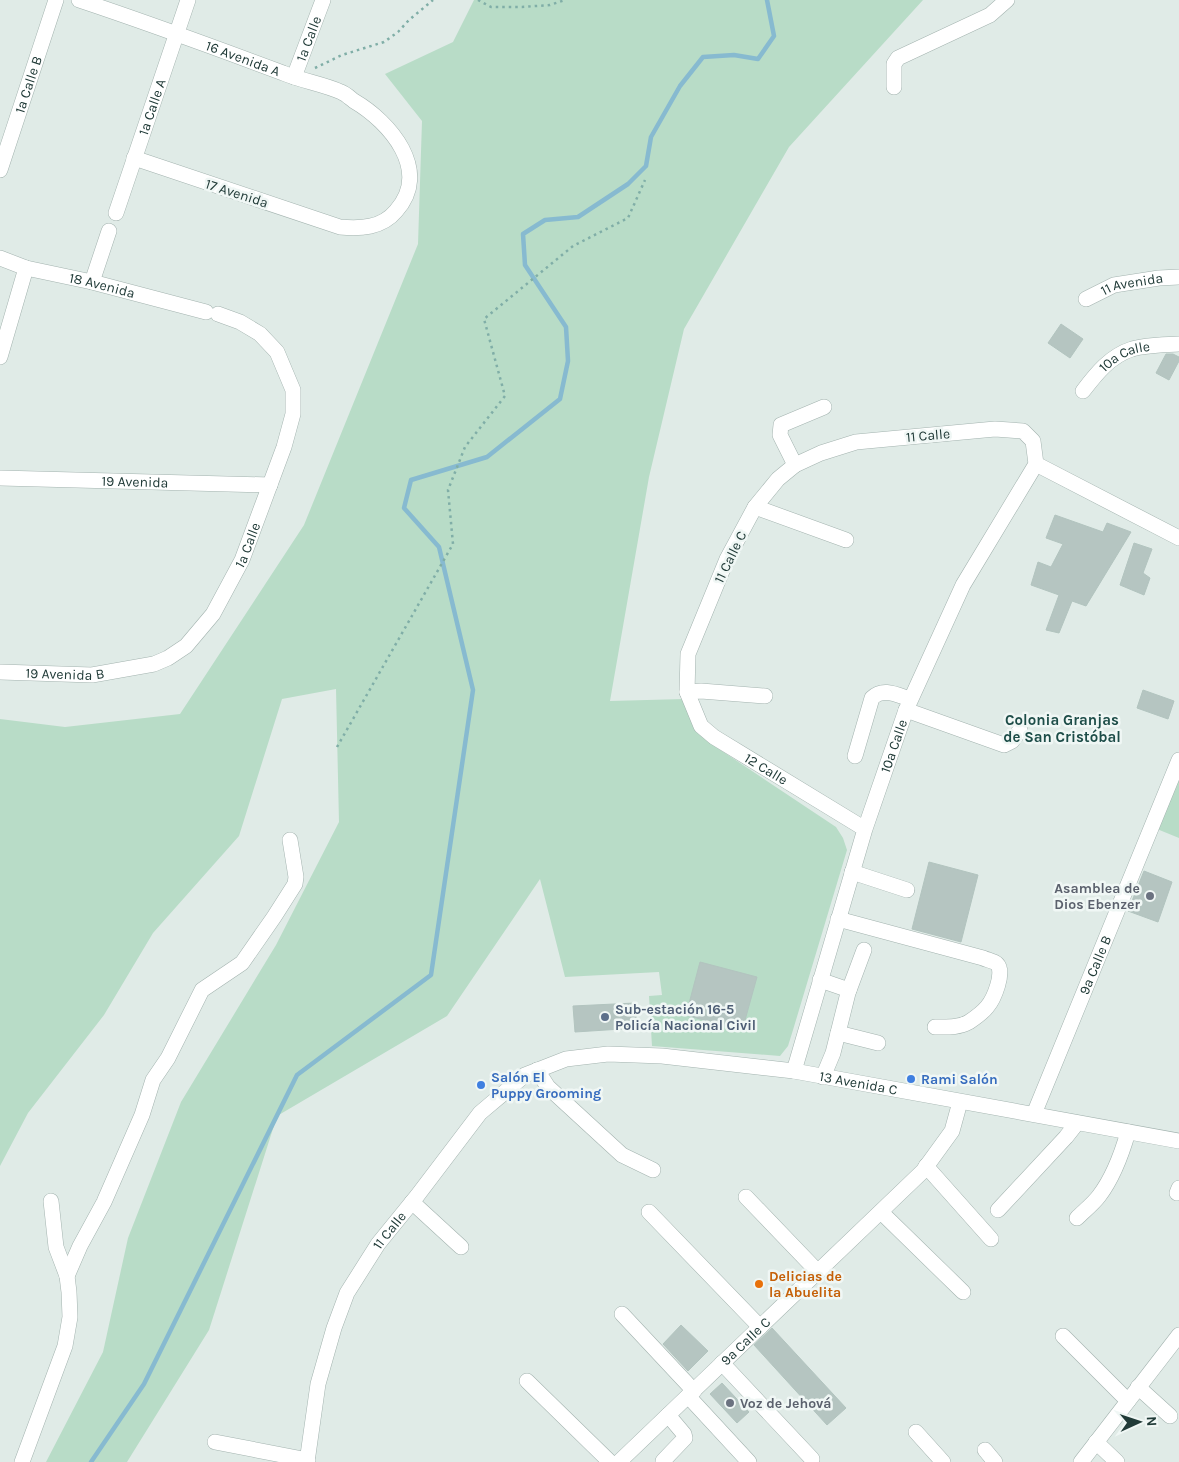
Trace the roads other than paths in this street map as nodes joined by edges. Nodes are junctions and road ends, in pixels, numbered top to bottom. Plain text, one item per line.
1 (56, 0) edge
2 (80, 0) edge
3 (188, 0) edge
4 (323, 0) edge
5 (1006, 0) edge
6 (177, 33) junction
7 (294, 78) junction
8 (894, 86) dead end
9 (134, 158) junction
10 (0, 170) edge
11 (116, 213) dead end
12 (340, 227) joint
13 (109, 231) dead end
14 (0, 258) edge
15 (26, 268) junction
16 (1179, 277) edge
17 (92, 282) junction
18 (1086, 299) dead end
19 (1179, 344) edge
20 (0, 357) edge
21 (286, 372) joint
22 (1083, 391) dead end
23 (824, 407) dead end
24 (821, 453) joint
25 (1036, 464) junction
26 (795, 465) junction
27 (0, 478) edge
28 (270, 485) junction
29 (755, 507) junction
30 (1179, 538) edge
31 (846, 540) dead end
32 (128, 669) joint
33 (0, 672) edge
34 (687, 692) junction
35 (765, 696) dead end
36 (908, 704) junction
37 (1020, 730) dead end
38 (855, 756) dead end
39 (1179, 760) edge
40 (865, 829) junction
41 (290, 840) dead end
42 (852, 872) junction
43 (907, 890) dead end
44 (838, 919) junction
45 (864, 950) dead end
46 (820, 980) junction
47 (849, 990) junction
48 (935, 1027) dead end
49 (838, 1033) junction
50 (878, 1043) dead end
51 (566, 1059) joint
52 (537, 1070) junction
53 (794, 1072) junction
54 (824, 1077) junction
55 (960, 1102) junction
56 (1034, 1114) junction
57 (1077, 1123) junction
58 (1128, 1132) junction
59 (1179, 1141) edge
60 (926, 1166) junction
61 (653, 1170) dead end
62 (746, 1197) dead end
63 (51, 1201) dead end
64 (412, 1202) junction
65 (998, 1210) dead end
66 (650, 1212) dead end
67 (881, 1212) junction
68 (1076, 1218) dead end
69 (991, 1239) dead end
70 (461, 1247) dead end
71 (818, 1272) junction
72 (67, 1276) junction
73 (963, 1292) dead end
74 (622, 1314) dead end
75 (760, 1327) junction
76 (1063, 1336) dead end
77 (1176, 1344) edge
78 (722, 1364) junction
79 (527, 1381) dead end
80 (1138, 1388) junction
81 (691, 1394) junction
82 (1128, 1401) junction
83 (668, 1415) junction
84 (1170, 1416) dead end
85 (916, 1432) dead end
86 (215, 1442) dead end
87 (1096, 1442) junction
88 (985, 1450) dead end
89 (812, 1459) dead end
90 (1088, 1460) edge
91 (307, 1461) edge
92 (663, 1461) edge
93 (22, 1462) edge
94 (610, 1462) edge
95 (619, 1462) edge
96 (749, 1462) edge
97 (943, 1462) edge
98 (995, 1462) edge
99 (1117, 1462) edge

1 - 10 street, 1a Calle B
2 - 6 street, 16 Avenida A
3 - 6 street, 1a Calle A
4 - 7 street, 1a Calle
5 - 8 street
6 - 7 street, 16 Avenida A
6 - 9 street, 1a Calle A
7 - 12 street, 16 Avenida A
9 - 11 street, 1a Calle A
9 - 12 street, 17 Avenida
13 - 17 street
14 - 15 street, 18 Avenida
15 - 17 street, 18 Avenida
15 - 20 street
16 - 18 street, 11 Avenida
17 - 21 street, 18 Avenida
19 - 22 street, 10a Calle
21 - 28 street, 1a Calle
23 - 26 street
24 - 25 street, 11 Calle
24 - 26 street, 11 Calle C
25 - 30 street
25 - 36 street, 10a Calle
26 - 29 street, 11 Calle C
27 - 28 street, 19 Avenida
28 - 32 street, 1a Calle
29 - 31 street
29 - 34 street, 11 Calle C
32 - 33 street, 19 Avenida B
34 - 35 street
34 - 40 street, 12 Calle
36 - 37 street
36 - 38 street
36 - 40 street, 10a Calle
39 - 56 street, 9a Calle B
40 - 42 street, 10a Calle
41 - 72 street
42 - 43 street
42 - 44 street, 10a Calle
44 - 46 street, 10a Calle
44 - 48 street
45 - 47 street
46 - 47 street
46 - 53 street, 10a Calle
47 - 49 street
49 - 50 street
49 - 54 street
51 - 52 street, 11 Calle
51 - 53 street, 13 Avenida C
52 - 61 street
52 - 64 street, 11 Calle
53 - 54 street, 13 Avenida C
54 - 55 street, 13 Avenida C
55 - 56 street, 13 Avenida C
55 - 60 street, 9a Calle C
56 - 57 street, 13 Avenida C
57 - 58 street, 13 Avenida C
57 - 65 street
58 - 59 street, 13 Avenida C
58 - 68 street
60 - 67 street, 9a Calle C
60 - 69 street
62 - 71 street
63 - 72 street
64 - 70 street
64 - 91 street, 11 Calle
66 - 75 street
67 - 71 street, 9a Calle C
67 - 73 street
71 - 75 street, 9a Calle C
72 - 93 street
74 - 81 street
75 - 78 street, 9a Calle C
76 - 82 street
77 - 80 street
78 - 81 street, 9a Calle C
78 - 89 street
79 - 94 street
80 - 82 street
80 - 84 street
81 - 83 street, 9a Calle C
81 - 96 street
82 - 87 street
83 - 92 street
83 - 95 street, 9a Calle C
85 - 97 street
86 - 91 street
87 - 90 street
87 - 99 street
88 - 98 street

